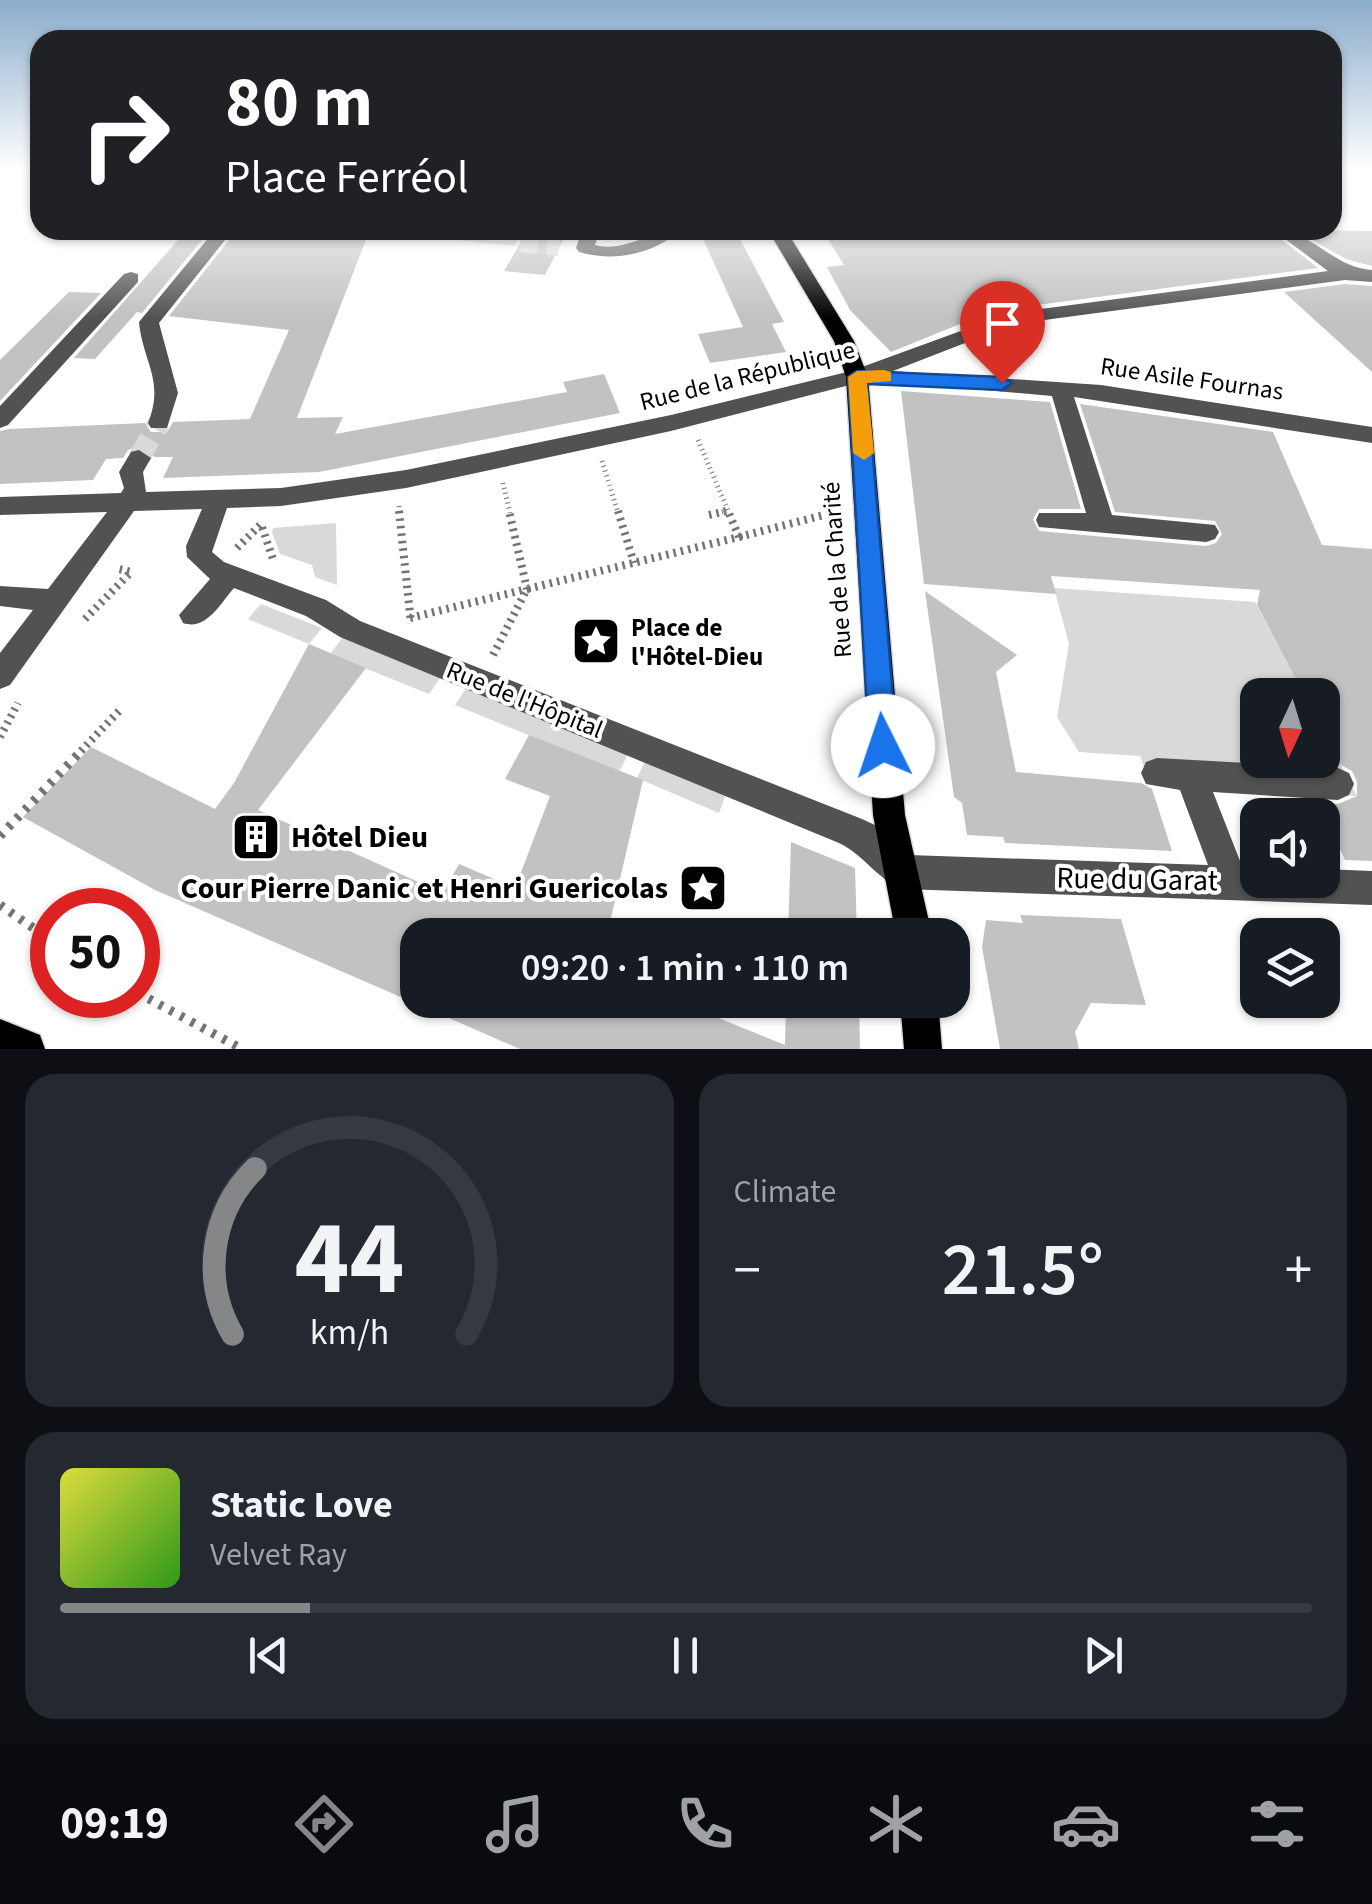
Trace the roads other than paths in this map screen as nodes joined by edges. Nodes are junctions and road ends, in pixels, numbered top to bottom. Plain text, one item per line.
1 (216, 240) edge
2 (582, 240) edge
3 (589, 240) tunnel mouth
4 (648, 240) edge
5 (783, 240) edge
6 (1296, 240) edge
7 (560, 247) tunnel mouth
8 (1345, 274) junction
9 (1372, 276) edge
10 (132, 278) dead end
11 (857, 377) junction
12 (1060, 388) junction
13 (0, 420) edge
14 (159, 422) tunnel mouth
15 (1372, 435) edge
16 (139, 458) tunnel mouth
17 (130, 500) junction
18 (218, 500) junction
19 (0, 506) edge
20 (1048, 520) dead end
21 (1102, 524) junction
22 (1206, 532) dead end
23 (229, 576) junction
24 (11, 597) dead end
25 (57, 601) junction
26 (193, 615) dead end
27 (0, 676) edge
28 (1338, 784) dead end
29 (902, 872) junction
30 (1232, 881) junction
31 (1372, 888) edge
32 (911, 918) edge
33 (921, 1018) edge
34 (0, 1038) edge
35 (26, 1049) edge
36 (924, 1049) edge

1 - 14 street
2 - 7 street
3 - 4 street
5 - 11 main road, Rue de la Charité
6 - 8 street
8 - 9 street, Rue de la République
8 - 11 street, Rue de la République
10 - 13 street
11 - 12 street, Rue Asile Fournas
11 - 18 street, Rue de la République
11 - 29 main road, Rue de la Charité
12 - 15 street, Rue Asile Fournas
12 - 21 street
16 - 17 street
17 - 18 street, Rue de la République
17 - 19 street, Rue de la République
17 - 25 street
18 - 23 street, Rue de l'Hôpital
20 - 21 street
21 - 22 street
23 - 26 street
23 - 29 street, Rue de l'Hôpital
24 - 25 street
25 - 27 street
28 - 30 street
29 - 30 street, Rue du Garat
29 - 32 main road, Rue de la Charité
30 - 31 street, Rue du Garat
33 - 36 main road
34 - 35 main road

